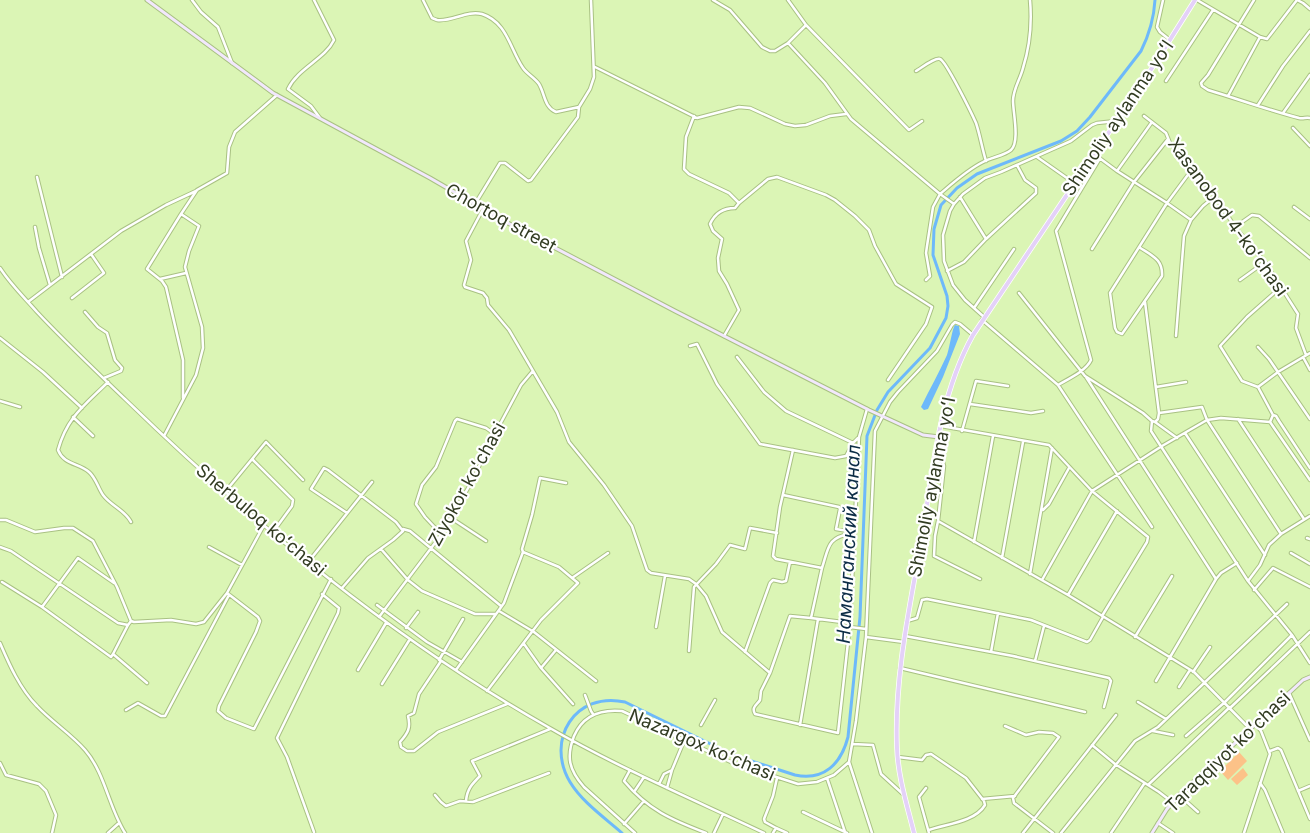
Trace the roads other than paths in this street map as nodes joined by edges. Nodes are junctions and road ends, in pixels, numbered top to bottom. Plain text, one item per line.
1 (147, 0) edge
2 (192, 0) edge
3 (314, 0) edge
4 (423, 0) edge
5 (591, 0) edge
6 (713, 0) edge
7 (788, 0) edge
8 (1030, 0) edge
9 (1163, 0) edge
10 (1196, 0) edge
11 (1254, 0) edge
12 (1310, 9) edge
13 (1213, 10) junction
14 (1238, 24) junction
15 (806, 25) junction
16 (1310, 31) edge
17 (1260, 37) junction
18 (1170, 40) junction
19 (788, 43) junction
20 (233, 64) junction
21 (595, 67) junction
22 (916, 71) dead end
23 (1310, 75) edge
24 (1166, 81) dead end
25 (277, 95) junction
26 (1228, 96) junction
27 (1258, 104) junction
28 (579, 107) junction
29 (1283, 113) junction
30 (846, 114) junction
31 (694, 116) junction
32 (1144, 116) dead end
33 (320, 118) junction
34 (1310, 118) edge
35 (922, 121) dead end
36 (1116, 121) junction
37 (1152, 122) junction
38 (1293, 128) dead end
39 (1168, 139) junction
40 (1310, 146) edge
41 (1094, 154) junction
42 (1037, 157) junction
43 (1100, 158) junction
44 (986, 161) junction
45 (1017, 165) junction
46 (1193, 168) junction
47 (1117, 171) junction
48 (38, 177) dead end
49 (1134, 182) junction
50 (1074, 183) junction
51 (197, 190) junction
52 (941, 195) junction
53 (1215, 196) junction
54 (960, 197) junction
55 (739, 203) junction
56 (1167, 203) junction
57 (475, 204) junction
58 (953, 204) junction
59 (1294, 207) dead end
60 (483, 209) junction
61 (182, 214) junction
62 (1310, 219) edge
63 (1191, 220) junction
64 (35, 227) dead end
65 (1235, 227) junction
66 (986, 239) junction
67 (1139, 247) junction
68 (1014, 249) dead end
69 (1092, 249) dead end
70 (91, 254) junction
71 (1310, 258) edge
72 (1264, 262) junction
73 (0, 268) edge
74 (947, 272) junction
75 (186, 273) junction
76 (62, 277) junction
77 (160, 279) junction
78 (926, 280) dead end
79 (1240, 280) dead end
80 (50, 285) junction
81 (1281, 288) junction
82 (1019, 293) dead end
83 (72, 298) dead end
84 (1144, 301) junction
85 (28, 302) junction
86 (974, 308) junction
87 (85, 312) dead end
88 (983, 318) junction
89 (973, 335) junction
90 (724, 336) junction
91 (1176, 336) dead end
92 (0, 338) edge
93 (690, 346) dead end
94 (1258, 346) dead end
95 (1310, 353) edge
96 (1304, 356) junction
97 (737, 357) dead end
98 (1081, 370) junction
99 (1310, 370) edge
100 (532, 372) junction
101 (1278, 372) junction
102 (1085, 376) junction
103 (104, 378) junction
104 (888, 380) dead end
105 (108, 382) junction
106 (1186, 382) dead end
107 (1058, 385) junction
108 (1008, 386) dead end
109 (1156, 387) junction
110 (1258, 387) junction
111 (183, 399) junction
112 (0, 401) edge
113 (970, 404) junction
114 (20, 407) dead end
115 (82, 408) junction
116 (868, 409) junction
117 (1042, 411) dead end
118 (1159, 413) junction
119 (1273, 415) junction
120 (883, 416) junction
121 (73, 417) junction
122 (1238, 419) junction
123 (1310, 419) edge
124 (1207, 420) junction
125 (1154, 421) junction
126 (1270, 422) junction
127 (941, 426) junction
128 (962, 431) junction
129 (493, 433) junction
130 (1185, 433) junction
131 (93, 436) dead end
132 (164, 436) junction
133 (993, 436) junction
134 (860, 437) junction
135 (939, 437) junction
136 (1177, 438) junction
137 (1023, 441) junction
138 (853, 443) junction
139 (1162, 446) junction
140 (1052, 448) junction
141 (793, 450) junction
142 (936, 453) junction
143 (253, 460) junction
144 (1139, 461) junction
145 (1069, 468) junction
146 (1310, 468) edge
147 (1117, 475) junction
148 (303, 480) dead end
149 (1310, 480) edge
150 (372, 482) dead end
151 (566, 483) dead end
152 (1092, 491) junction
153 (225, 492) junction
154 (361, 495) junction
155 (783, 495) junction
156 (1117, 511) junction
157 (1042, 512) junction
158 (347, 513) junction
159 (1310, 516) edge
160 (452, 518) junction
161 (1304, 519) junction
162 (0, 520) edge
163 (938, 521) junction
164 (132, 522) dead end
165 (264, 526) junction
166 (1152, 527) dead end
167 (403, 529) junction
168 (273, 532) junction
169 (855, 532) junction
170 (777, 533) junction
171 (1281, 534) junction
172 (441, 535) junction
173 (486, 540) dead end
174 (974, 542) junction
175 (0, 547) edge
176 (209, 547) dead end
177 (381, 549) junction
178 (430, 550) junction
179 (523, 552) junction
180 (608, 553) dead end
181 (1291, 553) dead end
182 (1265, 555) junction
183 (1002, 558) junction
184 (309, 561) junction
185 (790, 562) junction
186 (1237, 563) junction
187 (1310, 564) edge
188 (242, 565) junction
189 (822, 568) junction
190 (1030, 574) junction
191 (666, 576) junction
192 (1172, 576) dead end
193 (572, 578) junction
194 (331, 579) junction
195 (980, 579) dead end
196 (1216, 579) junction
197 (408, 580) junction
198 (1042, 580) junction
199 (1248, 581) junction
200 (2, 582) dead end
201 (59, 583) junction
202 (115, 584) junction
203 (696, 584) junction
204 (1310, 587) edge
205 (342, 588) junction
206 (1254, 590) junction
207 (228, 594) junction
208 (322, 594) junction
209 (1068, 595) junction
210 (1288, 604) dead end
211 (377, 605) dead end
212 (502, 606) junction
213 (42, 608) junction
214 (384, 611) junction
215 (418, 612) dead end
216 (498, 612) junction
217 (998, 613) junction
218 (1276, 614) junction
219 (1103, 617) junction
220 (379, 618) junction
221 (811, 618) junction
222 (463, 619) dead end
223 (818, 619) junction
224 (131, 621) junction
225 (907, 621) junction
226 (386, 623) junction
227 (128, 625) junction
228 (850, 625) junction
229 (1044, 626) junction
230 (656, 627) dead end
231 (406, 628) junction
232 (866, 629) junction
233 (534, 632) junction
234 (1310, 632) edge
235 (1292, 635) junction
236 (905, 636) junction
237 (866, 637) junction
238 (1135, 637) junction
239 (410, 639) junction
240 (904, 642) junction
241 (0, 643) edge
242 (524, 644) junction
243 (1298, 644) junction
244 (1210, 647) dead end
245 (556, 650) junction
246 (444, 651) junction
247 (689, 651) dead end
248 (745, 652) junction
249 (991, 652) junction
250 (113, 654) junction
251 (1170, 658) junction
252 (440, 660) junction
253 (1035, 661) junction
254 (462, 662) junction
255 (1310, 663) edge
256 (541, 668) junction
257 (900, 668) junction
258 (358, 670) dead end
259 (456, 670) junction
260 (1192, 671) junction
261 (770, 673) junction
262 (1310, 677) edge
263 (596, 681) dead end
264 (1156, 681) dead end
265 (1205, 682) junction
266 (147, 683) dead end
267 (382, 684) dead end
268 (1179, 686) dead end
269 (487, 690) junction
270 (1289, 693) junction
271 (585, 696) dead end
272 (714, 700) dead end
273 (1138, 702) dead end
274 (1225, 702) junction
275 (508, 704) junction
276 (573, 704) dead end
277 (1104, 707) dead end
278 (1230, 708) junction
279 (126, 710) dead end
280 (592, 712) junction
281 (1085, 712) dead end
282 (1116, 715) dead end
283 (1166, 720) junction
284 (701, 725) dead end
285 (800, 725) junction
286 (1256, 725) junction
287 (1005, 726) dead end
288 (550, 729) junction
289 (1251, 730) junction
290 (1153, 731) junction
291 (1173, 735) dead end
292 (1186, 736) dead end
293 (684, 740) junction
294 (1310, 740) edge
295 (572, 741) junction
296 (853, 744) junction
297 (1092, 745) junction
298 (1270, 751) junction
299 (898, 757) junction
300 (849, 762) junction
301 (0, 763) edge
302 (1115, 764) junction
303 (630, 770) junction
304 (672, 770) junction
305 (549, 773) dead end
306 (644, 777) junction
307 (777, 778) junction
308 (827, 778) junction
309 (1260, 783) junction
310 (659, 784) junction
311 (1146, 784) junction
312 (1310, 786) edge
313 (667, 788) junction
314 (926, 788) dead end
315 (1298, 791) junction
316 (634, 792) junction
317 (435, 795) dead end
318 (1179, 795) junction
319 (904, 796) junction
320 (1015, 796) junction
321 (982, 799) junction
322 (644, 800) junction
323 (466, 801) junction
324 (1172, 802) junction
325 (803, 812) dead end
326 (1198, 812) dead end
327 (723, 814) junction
328 (1034, 818) junction
329 (1310, 819) edge
330 (119, 822) junction
331 (1158, 823) junction
332 (624, 824) junction
333 (776, 828) junction
334 (929, 831) edge
335 (314, 832) dead end
336 (846, 832) edge
337 (52, 833) edge
338 (108, 833) edge
339 (125, 833) edge
340 (635, 833) edge
341 (706, 833) edge
342 (714, 833) edge
343 (764, 833) edge
344 (773, 833) edge
345 (787, 833) edge
346 (872, 833) edge
347 (914, 833) edge
348 (1023, 833) edge
349 (1054, 833) edge
350 (1061, 833) edge
351 (1112, 833) edge
352 (1152, 833) edge
353 (1173, 833) edge
354 (1246, 833) edge
355 (1283, 833) edge

1 - 20 main road, Chortoq street
2 - 20 street
3 - 33 street
4 - 28 street
5 - 21 street
6 - 19 street
7 - 15 street
8 - 44 street
9 - 18 street
10 - 13 street
10 - 18 main road, Shimoliy aylanma yoʻl
11 - 14 street
12 - 17 street
13 - 14 street
13 - 24 street
14 - 17 street
14 - 26 street
15 - 19 street
15 - 35 street
16 - 27 street
17 - 26 street
18 - 36 main road, Shimoliy aylanma yoʻl
19 - 30 street
20 - 25 main road, Chortoq street
21 - 28 street
21 - 31 street
22 - 44 street
23 - 29 street
25 - 33 main road, Chortoq street
25 - 51 street
26 - 27 street
27 - 29 street
28 - 57 street
29 - 34 street
30 - 31 street
30 - 52 street
31 - 55 street
32 - 37 street, Xasanobod 4-koʻchasi
33 - 57 main road, Chortoq street
36 - 41 main road, Shimoliy aylanma yoʻl
36 - 42 street
37 - 39 street, Xasanobod 4-koʻchasi
37 - 47 street
38 - 40 street
39 - 46 street, Xasanobod 4-koʻchasi
39 - 49 street
41 - 43 street
41 - 50 main road, Shimoliy aylanma yoʻl
42 - 45 street
42 - 50 street
43 - 47 street
43 - 98 street
44 - 52 street
45 - 54 street
45 - 66 street
46 - 53 street, Xasanobod 4-koʻchasi
46 - 56 street
47 - 49 street
48 - 76 street
49 - 56 street
49 - 69 street
50 - 88 main road, Shimoliy aylanma yoʻl
51 - 61 street
51 - 70 street
52 - 58 street
52 - 78 street
53 - 63 street
53 - 65 street, Xasanobod 4-koʻchasi
54 - 58 street
54 - 66 street
55 - 90 street
55 - 104 street
56 - 63 street
56 - 67 street
57 - 60 main road, Chortoq street
58 - 74 street
59 - 62 street
60 - 90 main road, Chortoq street
60 - 100 street
61 - 75 street
61 - 77 street
63 - 91 street
64 - 80 street
65 - 71 street
65 - 72 street, Xasanobod 4-koʻchasi
66 - 74 street
67 - 84 street
67 - 84 street
68 - 86 street
70 - 76 street
70 - 83 street
72 - 79 street
72 - 81 street, Xasanobod 4-koʻchasi
73 - 85 street, Sherbuloq koʻchasi
74 - 86 street
75 - 77 street
75 - 111 street
76 - 80 street
77 - 111 street
80 - 85 street
81 - 96 street, Xasanobod 4-koʻchasi
81 - 110 street
82 - 98 street
84 - 109 street
85 - 103 street, Sherbuloq koʻchasi
86 - 88 street
87 - 103 street
88 - 89 main road, Shimoliy aylanma yoʻl
88 - 107 street
89 - 120 street
89 - 127 main road, Shimoliy aylanma yoʻl
90 - 116 main road, Chortoq street
92 - 115 street
93 - 141 street
94 - 101 street
95 - 96 street
96 - 99 street, Xasanobod 4-koʻchasi
96 - 101 street
97 - 138 street
98 - 102 street
98 - 107 street
100 - 129 street, Ziyokor koʻchasi
100 - 191 street
101 - 110 street
101 - 123 street
102 - 125 street
102 - 144 street
103 - 105 street, Sherbuloq koʻchasi
105 - 115 street
105 - 132 street, Sherbuloq koʻchasi
106 - 109 street
107 - 147 street
108 - 113 street
109 - 118 street
110 - 119 street
111 - 132 street
112 - 114 street
113 - 117 street
113 - 128 street
115 - 121 street
116 - 120 main road, Chortoq street
116 - 134 street
118 - 124 street
118 - 125 street
119 - 126 street
119 - 146 street
120 - 135 main road, Chortoq street
120 - 232 street
121 - 131 street
121 - 164 street
122 - 124 street
122 - 126 street
122 - 161 street
124 - 130 street
124 - 171 street
125 - 136 street
125 - 139 street
126 - 149 street
127 - 128 street
127 - 135 main road, Shimoliy aylanma yoʻl
128 - 133 street
129 - 160 street, Ziyokor koʻchasi
129 - 172 street
130 - 136 street
130 - 182 street
132 - 153 street, Sherbuloq koʻchasi
133 - 137 street
133 - 174 street
134 - 138 street
134 - 169 street
135 - 142 main road, Shimoliy aylanma yoʻl
136 - 139 street
137 - 140 street
137 - 183 street
138 - 141 street
139 - 144 street
139 - 186 street
140 - 145 street
140 - 157 street
141 - 155 street
142 - 163 street
142 - 225 main road, Shimoliy aylanma yoʻl
143 - 148 street
143 - 153 street
143 - 168 street
144 - 147 street
144 - 196 street
145 - 152 street
145 - 157 street
147 - 152 street
147 - 166 street
150 - 154 street
151 - 179 street
152 - 156 street
152 - 198 street
153 - 165 street, Sherbuloq koʻchasi
154 - 158 street
154 - 158 street
154 - 167 street
155 - 169 street
155 - 170 street
156 - 209 street
156 - 219 street
157 - 190 street
158 - 184 street
159 - 161 street
160 - 172 street, Ziyokor koʻchasi
160 - 173 street
161 - 171 street
162 - 202 street
163 - 174 street
163 - 195 street
165 - 168 street, Sherbuloq koʻchasi
165 - 188 street
167 - 177 street
167 - 178 street
168 - 184 street, Sherbuloq koʻchasi
169 - 189 street
169 - 228 street
170 - 185 street
170 - 203 street
171 - 182 street
172 - 178 street, Ziyokor koʻchasi
174 - 183 street
175 - 201 street
176 - 188 street
177 - 197 street
177 - 205 street
178 - 197 street, Ziyokor koʻchasi
178 - 212 street
179 - 193 street
179 - 212 street
180 - 193 street
181 - 187 street
182 - 199 street
183 - 190 street
184 - 194 street, Sherbuloq koʻchasi
185 - 189 street
185 - 248 street
186 - 196 street
186 - 199 street
188 - 207 street
189 - 221 street
190 - 198 street
191 - 203 street
191 - 230 street
192 - 238 street
193 - 233 street
194 - 205 street, Sherbuloq koʻchasi
194 - 208 street
196 - 251 street
197 - 214 street, Ziyokor koʻchasi
197 - 216 street
198 - 209 street
199 - 206 street
200 - 213 street
201 - 202 street
201 - 213 street
201 - 227 street
202 - 224 street
203 - 247 street
203 - 248 street
204 - 206 street
205 - 220 street, Sherbuloq koʻchasi
206 - 218 street
207 - 208 street
207 - 224 street
207 - 279 street
208 - 335 street
209 - 219 street
210 - 218 street
211 - 214 street
212 - 216 street
213 - 250 street
214 - 220 street, Ziyokor koʻchasi
214 - 231 street
215 - 231 street
216 - 233 street
216 - 254 street
217 - 225 street
217 - 229 street
217 - 249 street
218 - 235 street
218 - 265 street
219 - 229 street
219 - 238 street
220 - 226 street, Sherbuloq koʻchasi
221 - 223 street
221 - 261 street
222 - 246 street
223 - 228 street
223 - 285 street
224 - 227 street
225 - 236 main road, Shimoliy aylanma yoʻl
226 - 239 street, Sherbuloq koʻchasi
226 - 258 street
227 - 250 street
228 - 232 street
228 - 285 street
229 - 253 street
231 - 246 street
232 - 237 street
233 - 242 street
233 - 245 street
234 - 243 street
235 - 243 street
235 - 274 street
236 - 240 main road, Shimoliy aylanma yoʻl
236 - 249 street
237 - 240 street
237 - 296 street
238 - 251 street
239 - 252 street, Sherbuloq koʻchasi
239 - 267 street
240 - 257 main road, Shimoliy aylanma yoʻl
241 - 330 street
242 - 256 street
242 - 269 street
243 - 255 street
243 - 278 street
244 - 260 street
245 - 256 street
245 - 263 street
246 - 252 street
246 - 254 street
248 - 261 street
249 - 253 street
250 - 266 street
251 - 260 street
251 - 264 street
252 - 259 street, Sherbuloq koʻchasi
252 - 275 street
253 - 277 street
254 - 259 street
256 - 276 street
257 - 281 street
257 - 299 main road, Shimoliy aylanma yoʻl
259 - 269 street, Sherbuloq koʻchasi
260 - 265 street
260 - 268 street
261 - 285 street
262 - 270 main road, Taraqqiyot koʻchasi
265 - 274 street
265 - 283 street
269 - 275 street, Sherbuloq koʻchasi
270 - 286 main road, Taraqqiyot koʻchasi
270 - 294 street
271 - 280 street
272 - 284 street
273 - 283 street
274 - 278 street
274 - 292 street
275 - 288 street, Sherbuloq koʻchasi
278 - 289 street
278 - 311 street
280 - 293 street, Nazargox koʻchasi
280 - 295 street
282 - 297 street
283 - 290 street
286 - 289 main road, Taraqqiyot koʻchasi
286 - 298 street
287 - 320 street
288 - 295 street, Sherbuloq koʻchasi
288 - 323 street
289 - 318 main road, Taraqqiyot koʻchasi
290 - 291 street
290 - 302 street
293 - 304 street
293 - 307 street, Nazargox koʻchasi
295 - 303 street, Sherbuloq koʻchasi
295 - 332 street
296 - 300 street
296 - 319 street
297 - 302 street
297 - 328 street
298 - 309 street
298 - 315 street
299 - 319 main road, Shimoliy aylanma yoʻl
299 - 321 street
300 - 308 street, Nazargox koʻchasi
300 - 346 street
301 - 337 street
302 - 311 street
302 - 350 street
303 - 306 street, Sherbuloq koʻchasi
303 - 316 street
304 - 310 street
304 - 313 street
305 - 323 street
306 - 310 street, Sherbuloq koʻchasi
306 - 316 street
307 - 308 street, Nazargox koʻchasi
307 - 333 street
308 - 336 street
309 - 354 street
309 - 355 street
310 - 313 street, Sherbuloq koʻchasi
311 - 324 street
311 - 351 street
312 - 315 street
313 - 327 street, Sherbuloq koʻchasi
314 - 334 street
315 - 329 street
316 - 322 street
317 - 323 street
318 - 324 main road, Taraqqiyot koʻchasi
318 - 326 street
319 - 347 main road, Shimoliy aylanma yoʻl
320 - 321 street
320 - 328 street
321 - 334 street
322 - 332 street
322 - 341 street
324 - 331 main road, Taraqqiyot koʻchasi
325 - 336 street
327 - 342 street
327 - 343 street, Sherbuloq koʻchasi
328 - 348 street
328 - 349 street
330 - 338 street
330 - 339 street
331 - 352 main road, Taraqqiyot koʻchasi
331 - 353 street
332 - 340 street
333 - 344 street
333 - 345 street

